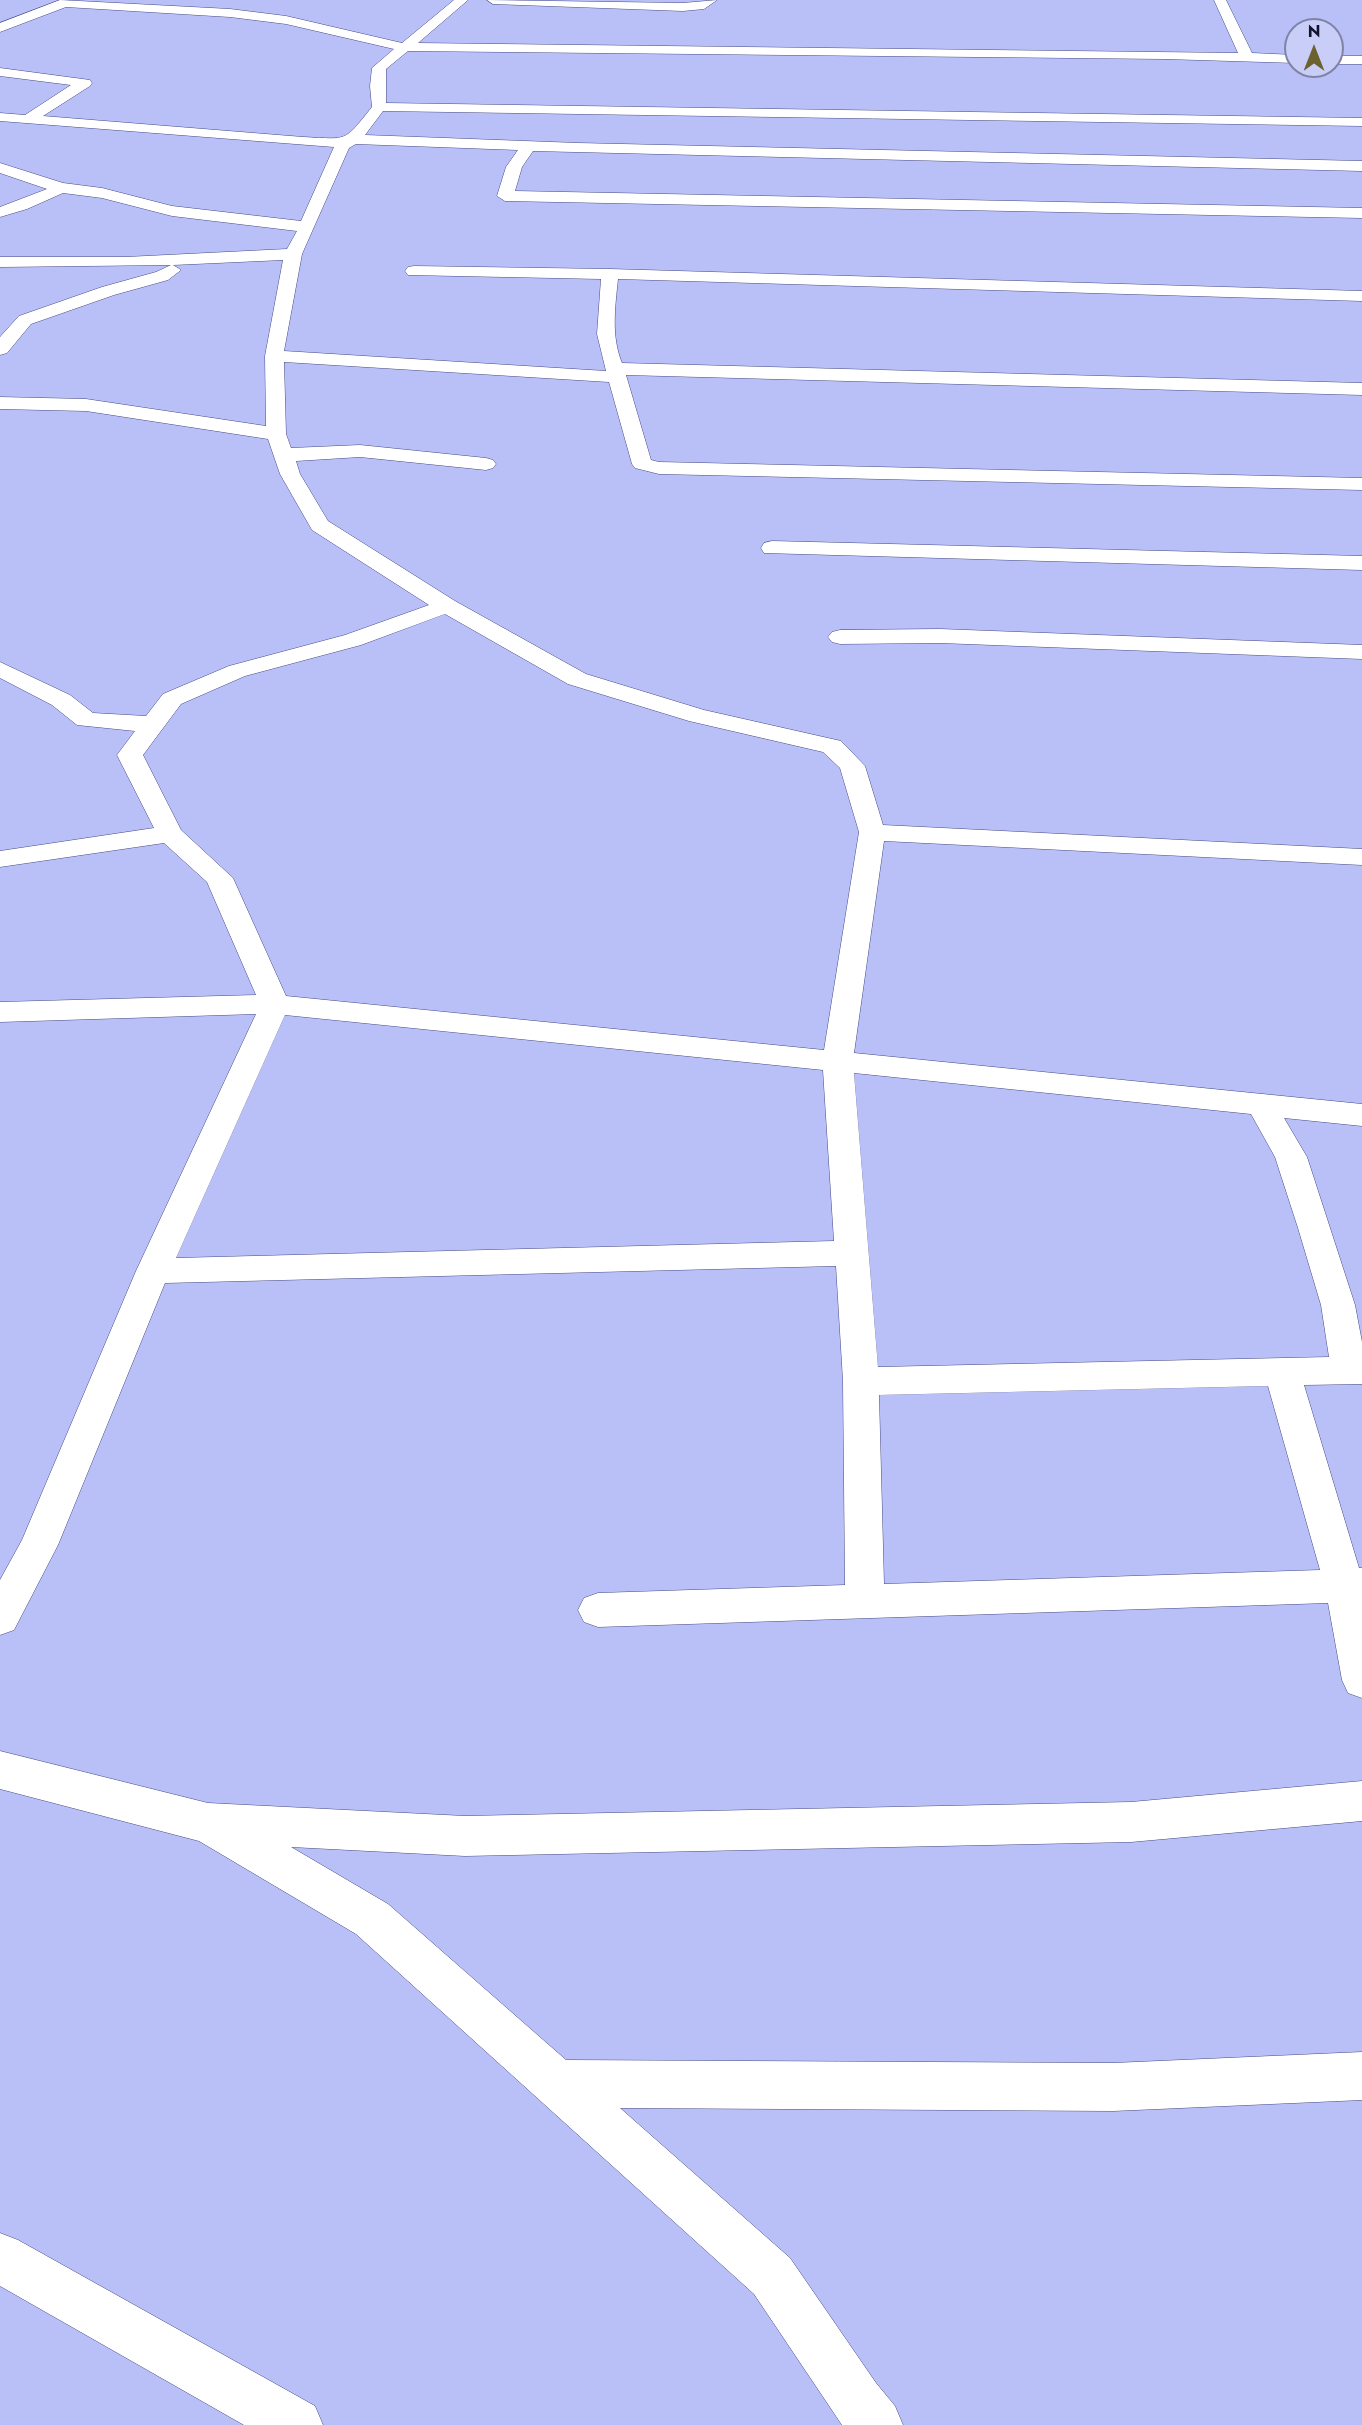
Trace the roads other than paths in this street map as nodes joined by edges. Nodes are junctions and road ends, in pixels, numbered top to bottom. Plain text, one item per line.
1 (462, 0) edge
2 (493, 0) edge
3 (711, 0) edge
4 (1220, 0) edge
5 (0, 28) edge
6 (403, 47) junction
7 (1246, 58) junction
8 (1284, 59) edge
9 (1344, 60) edge
10 (1362, 60) edge
11 (0, 72) edge
12 (379, 107) junction
13 (0, 117) edge
14 (30, 118) junction
15 (1362, 122) edge
16 (349, 141) junction
17 (528, 146) junction
18 (1362, 166) edge
19 (0, 168) edge
20 (61, 188) junction
21 (0, 212) edge
22 (1362, 213) edge
23 (308, 227) junction
24 (292, 254) junction
25 (189, 260) junction
26 (0, 262) edge
27 (414, 271) dead end
28 (610, 274) junction
29 (1362, 296) edge
30 (0, 350) edge
31 (274, 356) junction
32 (616, 373) junction
33 (1362, 389) edge
34 (0, 403) edge
35 (276, 434) junction
36 (284, 455) junction
37 (486, 464) dead end
38 (1362, 484) edge
39 (772, 548) dead end
40 (1362, 563) edge
41 (447, 606) junction
42 (840, 637) dead end
43 (1362, 652) edge
44 (0, 669) edge
45 (38, 687) junction
46 (0, 689) edge
47 (151, 724) junction
48 (872, 832) junction
49 (170, 834) junction
50 (1362, 857) edge
51 (0, 859) edge
52 (275, 1004) junction
53 (0, 1012) edge
54 (838, 1060) junction
55 (1261, 1104) junction
56 (1362, 1115) edge
57 (854, 1253) junction
58 (153, 1271) junction
59 (1356, 1369) edge
60 (1282, 1372) junction
61 (861, 1381) junction
62 (1353, 1584) edge
63 (865, 1601) junction
64 (597, 1610) dead end
65 (0, 1618) edge
66 (1362, 1680) edge
67 (0, 1770) edge
68 (1362, 1801) edge
69 (208, 1823) junction
70 (1362, 2076) edge
71 (557, 2084) junction
72 (0, 2258) edge
73 (297, 2425) edge
74 (876, 2425) edge

1 - 6 street
2 - 3 street
4 - 7 street
5 - 6 street
6 - 7 street
6 - 12 street
7 - 8 street
9 - 10 street
11 - 14 street
12 - 15 street
12 - 16 street
13 - 14 street
14 - 16 street
16 - 17 street
16 - 23 street
17 - 18 street
17 - 22 street
19 - 20 street
20 - 21 street
20 - 23 street
23 - 24 street
24 - 25 street
24 - 31 street
25 - 26 street
25 - 30 street
27 - 28 street
28 - 29 street
28 - 32 street
31 - 32 street
31 - 35 street
32 - 33 street
32 - 38 street
34 - 35 street
35 - 36 street
36 - 37 street
36 - 41 street
39 - 40 street
41 - 47 street
41 - 48 street
42 - 43 street
44 - 45 street
45 - 46 street
45 - 47 street
47 - 49 street
48 - 50 street
48 - 54 street
49 - 51 street
49 - 52 street
52 - 53 street
52 - 54 street
52 - 58 street
54 - 55 street
54 - 57 street
55 - 56 street
55 - 59 street
57 - 58 street
57 - 61 street
58 - 65 street
59 - 60 street
60 - 61 street
60 - 62 street
61 - 63 street
62 - 63 street
62 - 66 street
63 - 64 street
67 - 69 street
68 - 69 street
69 - 71 street
70 - 71 street
71 - 74 street
72 - 73 street

